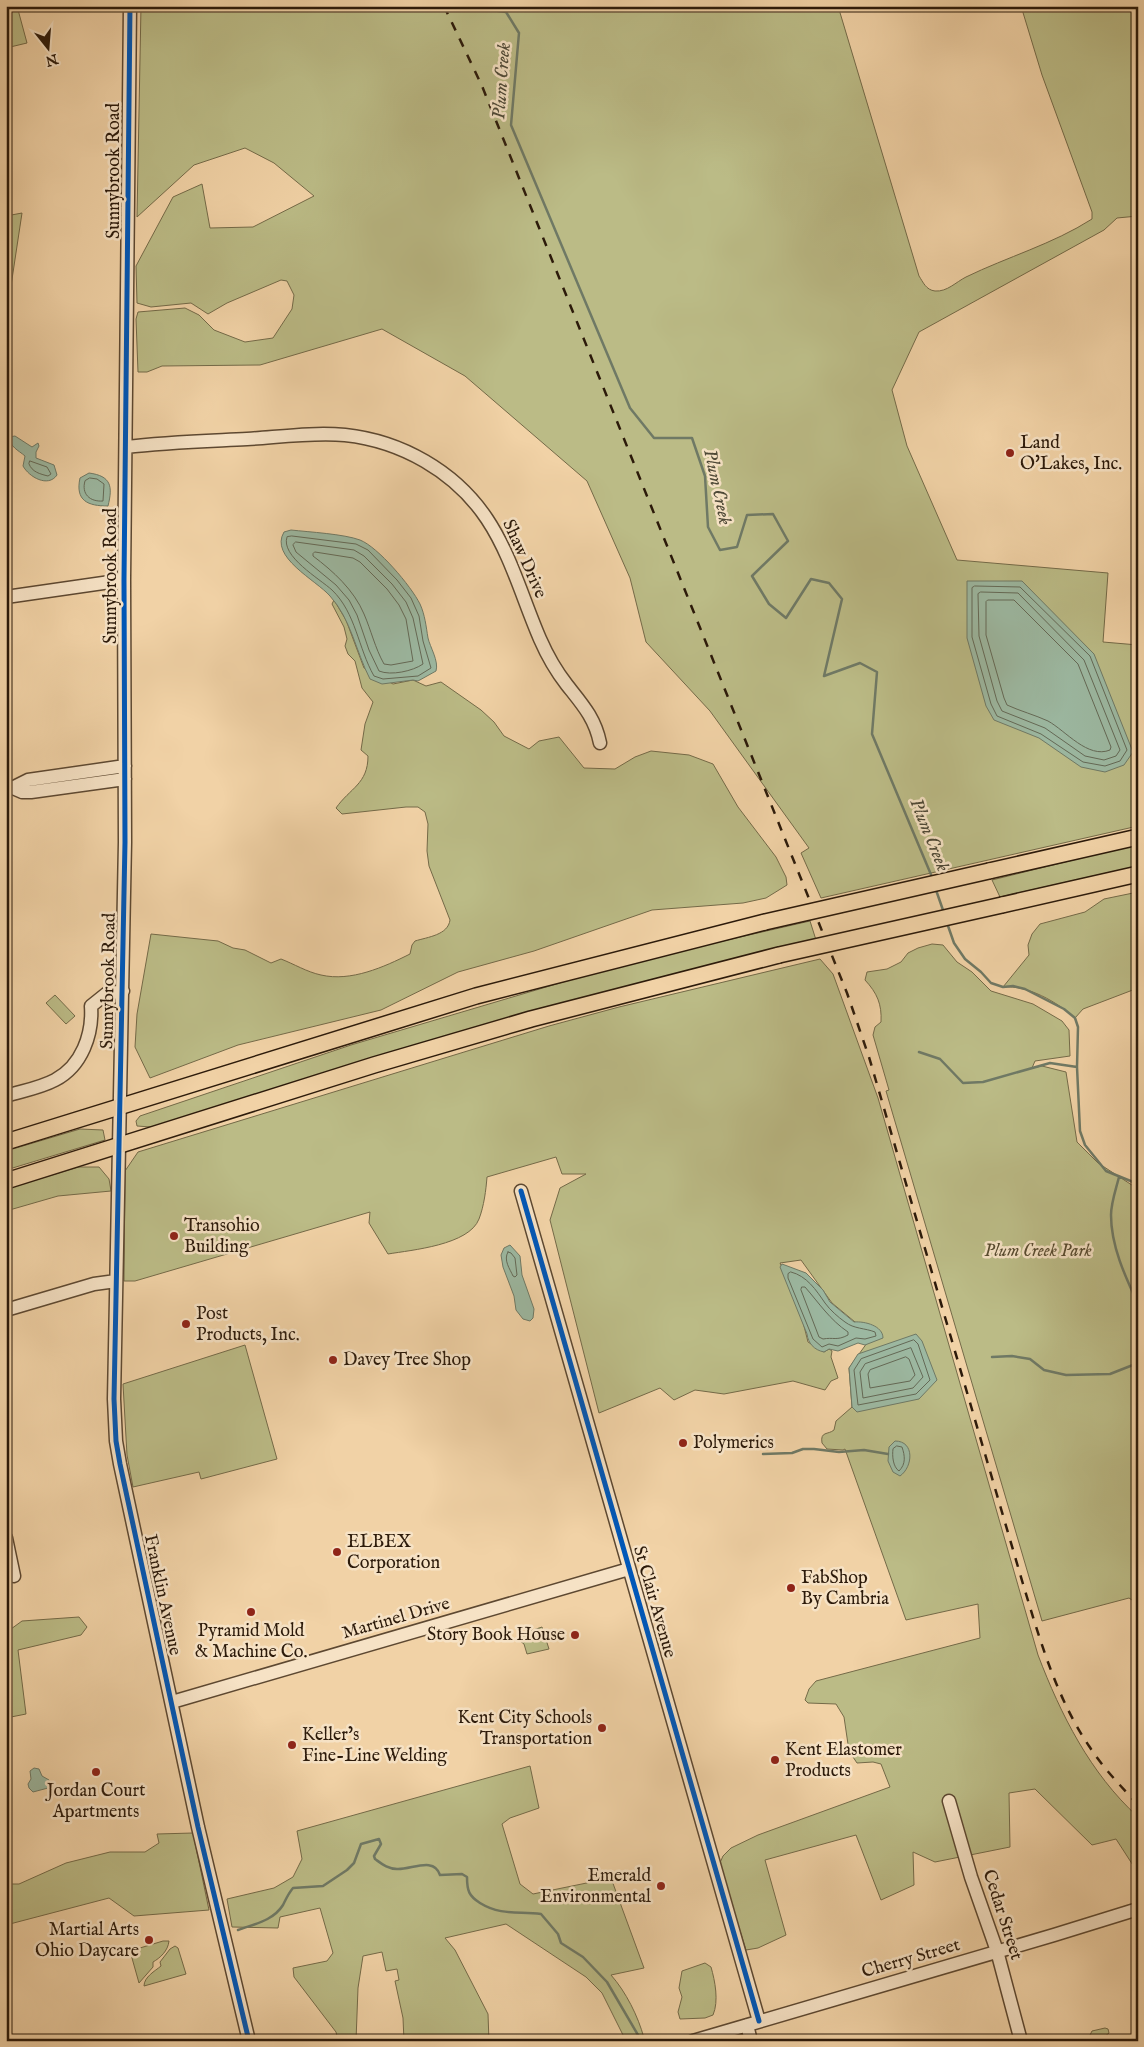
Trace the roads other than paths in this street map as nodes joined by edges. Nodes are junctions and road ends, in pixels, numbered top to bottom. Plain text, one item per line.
1 (130, 6) edge
2 (126, 447) junction
3 (124, 580) junction
4 (6, 597) edge
5 (600, 743) dead end
6 (125, 773) junction
7 (9, 786) edge
8 (1138, 837) edge
9 (1138, 874) edge
10 (123, 991) junction
11 (6, 1096) edge
12 (121, 1107) junction
13 (6, 1142) edge
14 (120, 1147) junction
15 (6, 1181) edge
16 (521, 1191) dead end
17 (116, 1281) junction
18 (6, 1310) edge
19 (6, 1538) edge
20 (629, 1568) junction
21 (14, 1576) dead end
22 (172, 1702) junction
23 (949, 1801) dead end
24 (1138, 1908) edge
25 (997, 1952) junction
26 (753, 2023) junction
27 (249, 2041) edge
28 (693, 2041) edge
29 (752, 2041) edge
30 (1021, 2041) edge

1 - 2 street, Sunnybrook Road
2 - 3 street, Sunnybrook Road
2 - 5 street, Shaw Drive
3 - 4 street
3 - 6 street, Sunnybrook Road
6 - 7 street
6 - 10 street, Sunnybrook Road
8 - 12 main road, bridge
9 - 14 main road, bridge
10 - 11 street
10 - 12 street, Sunnybrook Road
12 - 13 main road
12 - 14 street, Sunnybrook Road
14 - 15 main road
14 - 17 street, Franklin Avenue
16 - 20 street, St Clair Avenue
17 - 18 street
17 - 22 street, Franklin Avenue
19 - 21 street
20 - 22 street, Martinel Drive
20 - 26 street, St Clair Avenue
22 - 27 street, Franklin Avenue
23 - 25 street, Cedar Street
24 - 25 street, Cherry Street
25 - 26 street, Cherry Street
25 - 30 street, Cedar Street
26 - 28 street, Cherry Street
26 - 29 street, St Clair Avenue

